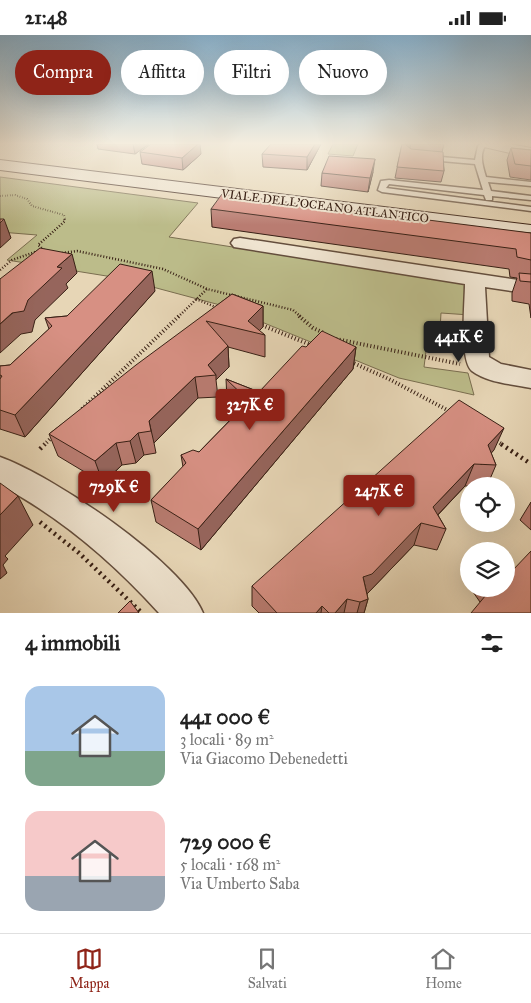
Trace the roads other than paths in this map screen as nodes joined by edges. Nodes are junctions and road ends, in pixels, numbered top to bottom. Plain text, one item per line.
1 (48, 171) edge
2 (99, 171) edge
3 (481, 171) edge
4 (483, 179) junction
5 (531, 184) edge
6 (487, 193) junction
7 (531, 198) edge
8 (491, 205) junction
9 (531, 209) edge
10 (531, 223) edge
11 (531, 231) edge
12 (240, 243) dead end
13 (475, 280) junction
14 (531, 288) edge
15 (531, 379) edge
16 (0, 470) edge
17 (184, 613) edge

1 - 11 main road, VIALE DELL'OCEANO ATLANTICO
2 - 10 main road, VIALE DELL'OCEANO ATLANTICO
3 - 4 lane
4 - 5 lane
4 - 6 lane
6 - 7 lane
6 - 8 lane
6 - 8 lane
8 - 9 lane
12 - 13 street
13 - 14 street
13 - 15 street
16 - 17 street

